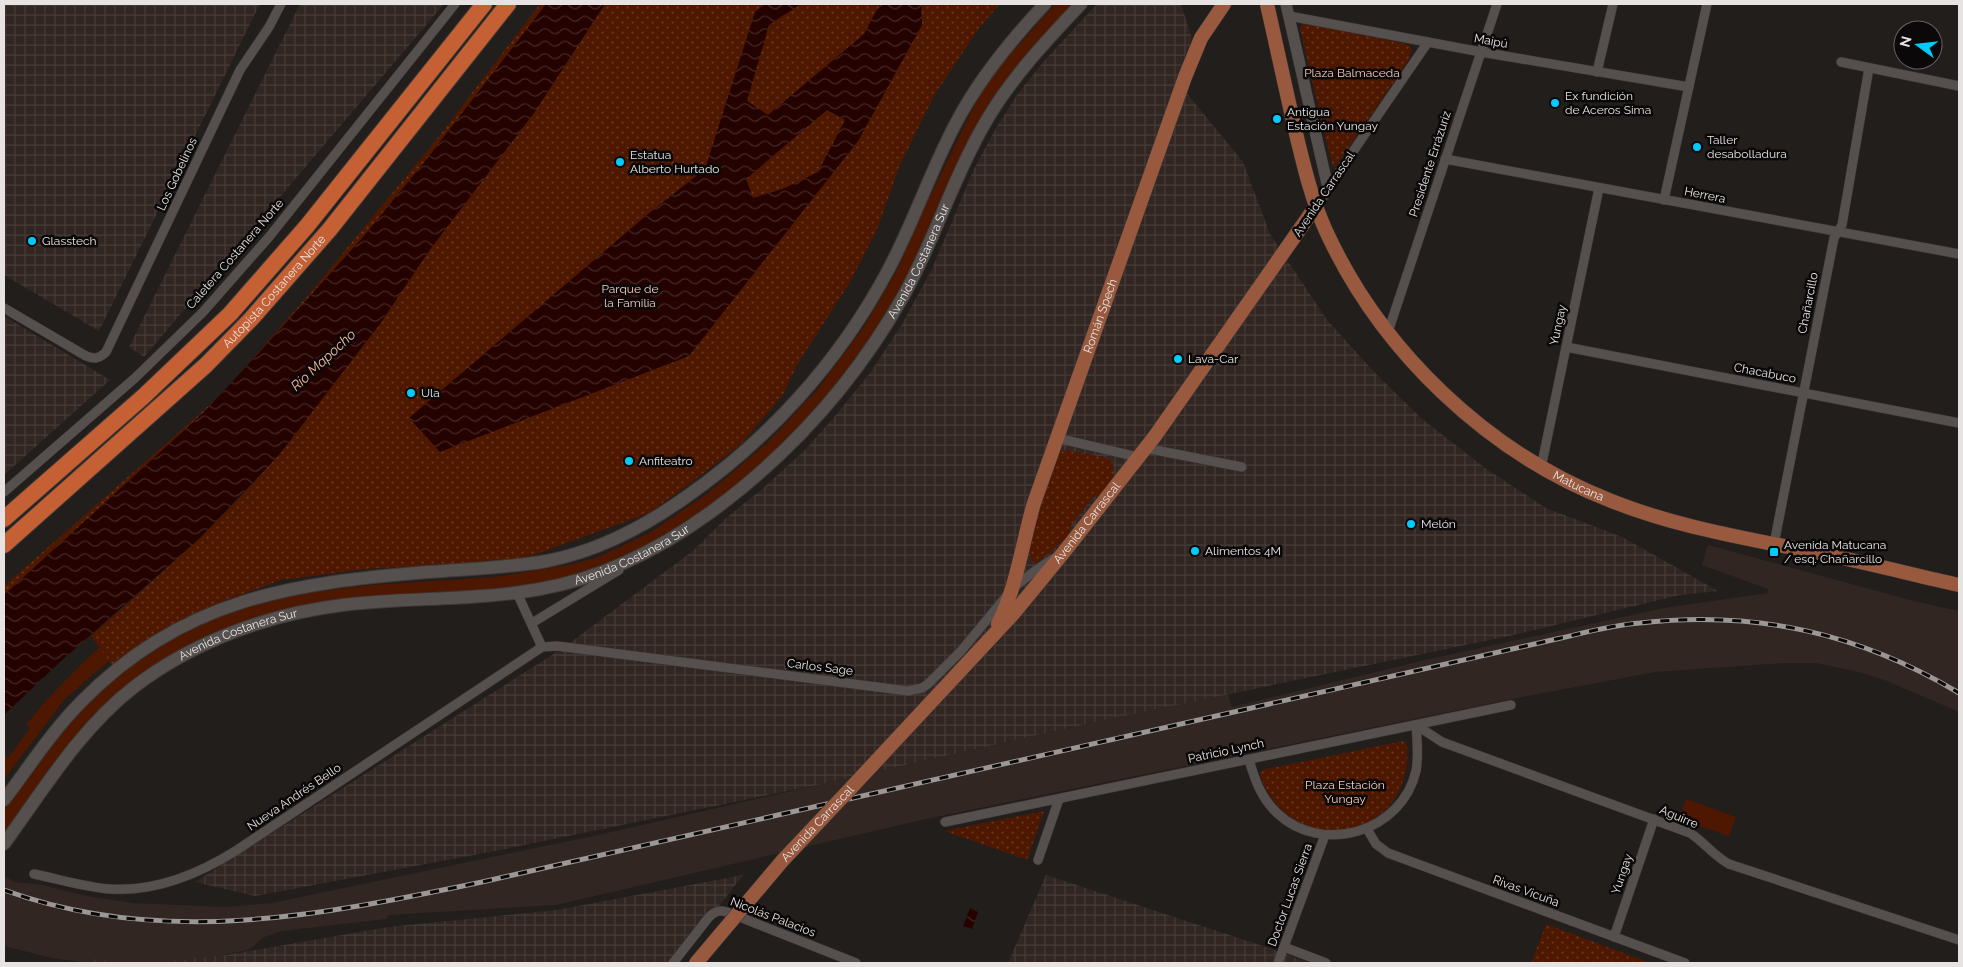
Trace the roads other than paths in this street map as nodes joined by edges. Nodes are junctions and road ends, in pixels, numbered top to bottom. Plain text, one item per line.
1 (281, 4) edge
2 (455, 4) edge
3 (484, 4) edge
4 (508, 4) edge
5 (1045, 4) edge
6 (1081, 4) edge
7 (1224, 4) edge
8 (1267, 4) edge
9 (1286, 4) edge
10 (1497, 4) edge
11 (1613, 4) edge
12 (1707, 4) edge
13 (1289, 16) junction
14 (1428, 42) junction
15 (1480, 52) junction
16 (1841, 62) dead end
17 (1869, 68) junction
18 (1597, 72) junction
19 (1959, 86) edge
20 (1689, 87) junction
21 (1445, 159) junction
22 (1328, 188) junction
23 (1599, 188) junction
24 (1664, 200) junction
25 (1316, 206) junction
26 (1838, 232) junction
27 (1959, 254) edge
28 (4, 308) edge
29 (1388, 332) junction
30 (1566, 347) junction
31 (1803, 394) junction
32 (1959, 424) edge
33 (1057, 438) junction
34 (1142, 452) junction
35 (1242, 467) dead end
36 (1541, 468) junction
37 (4, 492) edge
38 (4, 519) edge
39 (1774, 544) junction
40 (4, 545) edge
41 (639, 557) junction
42 (1019, 557) junction
43 (1030, 583) junction
44 (1959, 585) edge
45 (1013, 588) junction
46 (518, 592) junction
47 (532, 623) junction
48 (993, 634) junction
49 (542, 647) junction
50 (1511, 705) dead end
51 (1416, 725) junction
52 (1249, 760) junction
53 (1059, 799) junction
54 (4, 800) edge
55 (1654, 819) junction
56 (945, 822) dead end
57 (1367, 829) junction
58 (1326, 835) junction
59 (4, 844) edge
60 (1038, 860) dead end
61 (34, 874) dead end
62 (1614, 937) junction
63 (1959, 940) edge
64 (1284, 948) junction
65 (673, 963) edge
66 (696, 963) edge
67 (856, 963) edge
68 (1278, 963) edge
69 (1326, 963) edge
70 (1685, 963) edge

1 - 28 street, Los Gobelinos
2 - 37 street, Caletera Costanera Norte
3 - 38 highway, Autopista Costanera Norte
4 - 40 highway, Autopista Costanera Norte
5 - 54 main road, Avenida Costanera Sur
6 - 41 main road, Avenida Costanera Sur
7 - 33 main road, Román Spech
8 - 25 main road, Matucana
9 - 13 street
10 - 15 street, Presidente Errázuriz
11 - 18 street
12 - 20 street
13 - 14 street, Maipú
13 - 22 street
14 - 15 street, Maipú
14 - 22 street, Avenida Carrascal
15 - 18 street, Maipú
15 - 21 street, Presidente Errázuriz
16 - 17 street
17 - 19 street
17 - 26 street, Chañarcillo
18 - 20 street, Maipú
20 - 24 street
21 - 23 street, Herrera
21 - 29 street, Presidente Errázuriz
22 - 25 street, Avenida Carrascal
23 - 24 street, Herrera
23 - 30 street, Yungay
24 - 26 street, Herrera
25 - 29 main road, Matucana
25 - 34 main road, Avenida Carrascal
26 - 27 street, Herrera
26 - 31 street, Chañarcillo
29 - 36 main road, Matucana
30 - 31 street, Chacabuco
30 - 36 street, Yungay
31 - 32 street, Chacabuco
31 - 39 street, Chañarcillo
33 - 34 street
33 - 42 main road, Román Spech
34 - 35 street
34 - 43 main road, Avenida Carrascal
36 - 39 main road, Matucana
39 - 44 main road, Matucana
41 - 46 main road, Avenida Costanera Sur
41 - 47 street
42 - 43 main road
42 - 45 main road, Román Spech
43 - 45 street, Carlos Sage
43 - 48 main road, Avenida Carrascal
45 - 48 main road, Román Spech
45 - 49 street, Carlos Sage
46 - 47 street
46 - 59 main road, Avenida Costanera Sur
47 - 49 street
48 - 66 main road, Avenida Carrascal, bridge
49 - 61 street, Nueva Andrés Bello
50 - 51 street, Patricio Lynch
51 - 52 street, Patricio Lynch
51 - 55 street, Aguirre
51 - 57 street
52 - 53 street, Patricio Lynch
52 - 58 street
53 - 56 street, Patricio Lynch
53 - 60 street
55 - 62 street, Yungay
55 - 63 street, Aguirre
57 - 58 street
57 - 62 street, Rivas Vicuña
58 - 64 street, Doctor Lucas Sierra
62 - 70 street, Rivas Vicuña
64 - 68 street, Doctor Lucas Sierra
64 - 69 street
65 - 67 street, Nicolás Palacios

